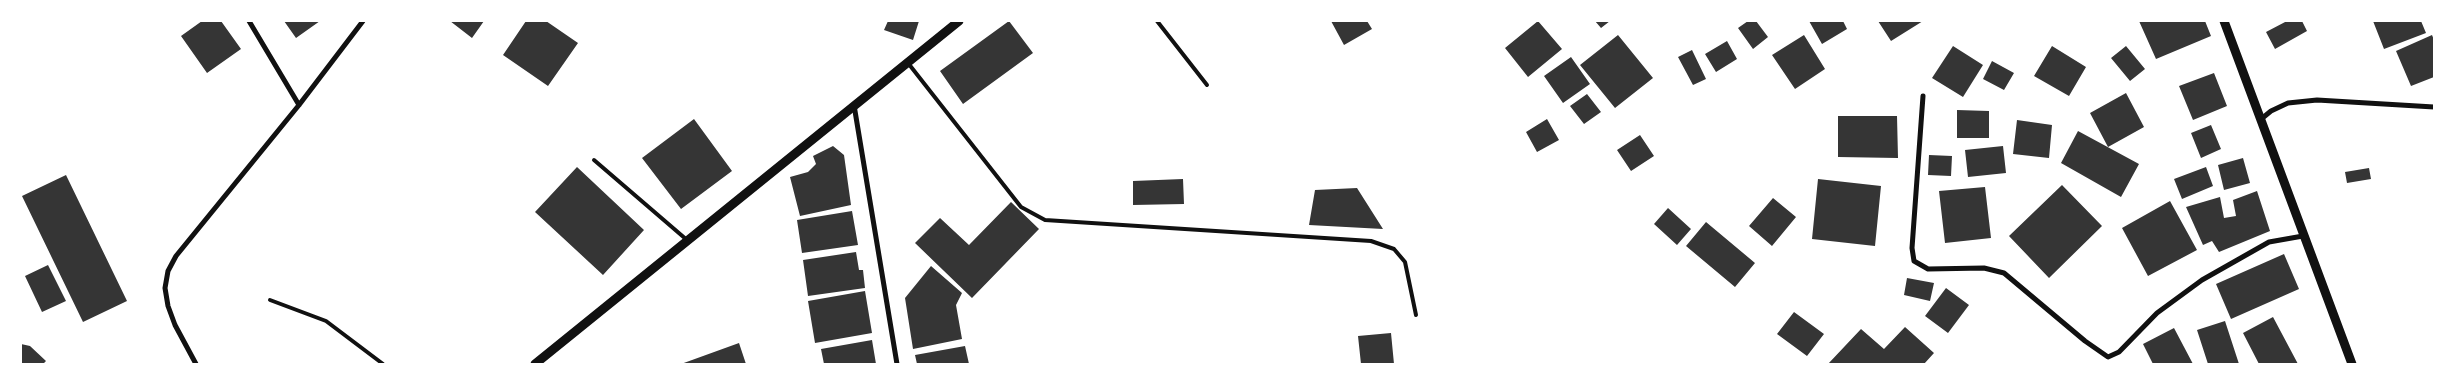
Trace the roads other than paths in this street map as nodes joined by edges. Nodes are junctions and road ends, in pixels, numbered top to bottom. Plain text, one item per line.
1 (248, 21) edge
2 (363, 21) edge
3 (959, 21) edge
4 (1158, 21) edge
5 (2224, 21) edge
6 (907, 61) junction
7 (1207, 85) dead end
8 (1923, 96) dead end
9 (854, 104) junction
10 (300, 105) junction
11 (2434, 106) edge
12 (2260, 121) junction
13 (594, 160) dead end
14 (2303, 236) junction
15 (687, 240) junction
16 (270, 300) dead end
17 (1416, 315) dead end
18 (196, 364) edge
19 (383, 364) edge
20 (535, 364) edge
21 (897, 364) edge
22 (2352, 364) edge

1 - 10 street
2 - 10 street
3 - 6 street
4 - 7 lane
5 - 12 street
6 - 9 street
6 - 17 lane
8 - 14 street
9 - 15 street
9 - 21 street
10 - 18 street
11 - 12 street
12 - 14 street
13 - 15 lane
14 - 22 street
15 - 20 street
16 - 19 lane

